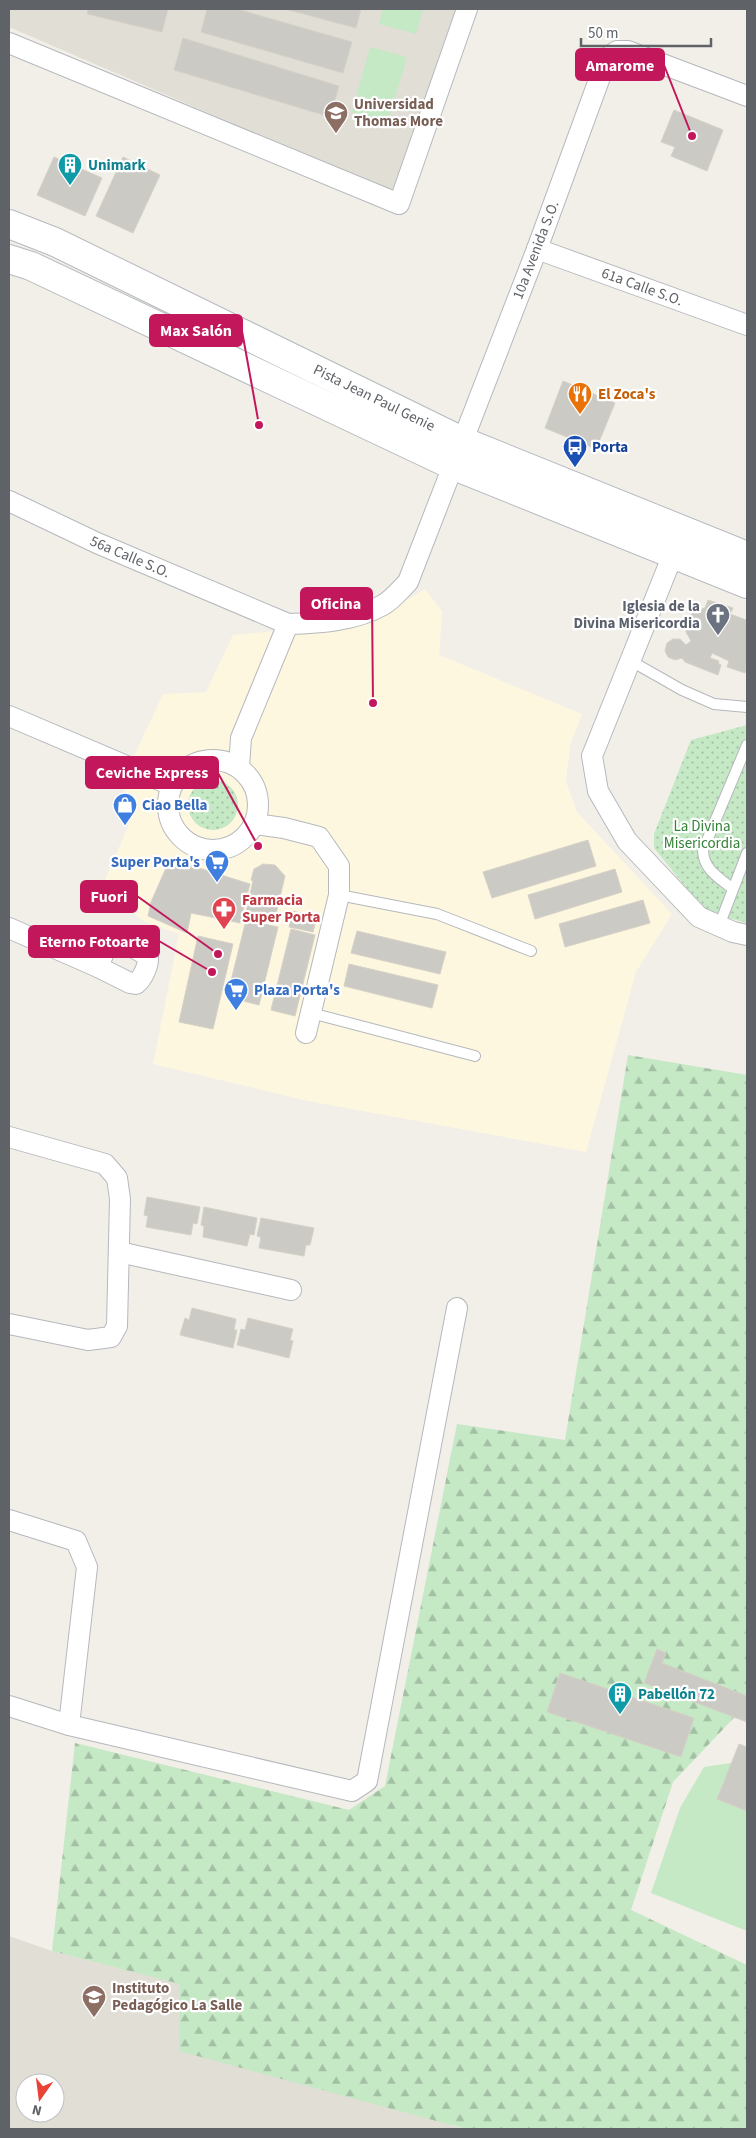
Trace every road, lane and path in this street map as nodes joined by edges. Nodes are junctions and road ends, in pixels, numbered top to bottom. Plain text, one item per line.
1 (467, 9) edge
2 (9, 44) edge
3 (747, 96) edge
4 (9, 224) edge
5 (537, 249) junction
6 (9, 258) edge
7 (747, 325) edge
8 (457, 453) junction
9 (9, 501) edge
10 (678, 542) junction
11 (747, 556) edge
12 (747, 584) edge
13 (288, 624) junction
14 (631, 661) junction
15 (747, 707) edge
16 (9, 716) edge
17 (747, 745) edge
18 (239, 768) junction
19 (172, 785) junction
20 (254, 824) junction
21 (747, 853) edge
22 (732, 888) junction
23 (339, 895) junction
24 (720, 926) junction
25 (9, 928) edge
26 (747, 935) edge
27 (531, 951) dead end
28 (98, 967) dead end
29 (311, 1013) junction
30 (306, 1033) dead end
31 (475, 1056) dead end
32 (9, 1137) edge
33 (119, 1252) junction
34 (291, 1290) dead end
35 (457, 1308) dead end
36 (9, 1324) edge
37 (9, 1520) edge
38 (9, 1706) edge
39 (69, 1725) junction

1 - 2 street
3 - 5 street, 10a Avenida S.O.
4 - 8 main road, Pista Jean Paul Genie
5 - 7 street, 61a Calle S.O.
5 - 8 street, 10a Avenida S.O.
6 - 8 main road, Pista Jean Paul Genie
8 - 10 main road, Pista Jean Paul Genie
8 - 13 street, 10a Avenida S.O.
9 - 13 street, 56a Calle S.O.
10 - 11 main road, Pista Jean Paul Genie
10 - 12 main road, Pista Jean Paul Genie
10 - 14 street
13 - 18 street
14 - 15 lane
14 - 24 street
16 - 19 street
17 - 22 lane
18 - 19 street
18 - 20 street
19 - 20 street
20 - 23 street
21 - 22 lane
22 - 24 lane
23 - 27 lane
23 - 29 street
24 - 26 street
25 - 28 street
29 - 30 street
29 - 31 lane
32 - 33 street
33 - 34 street
33 - 36 street
35 - 39 street
37 - 39 street
38 - 39 street

